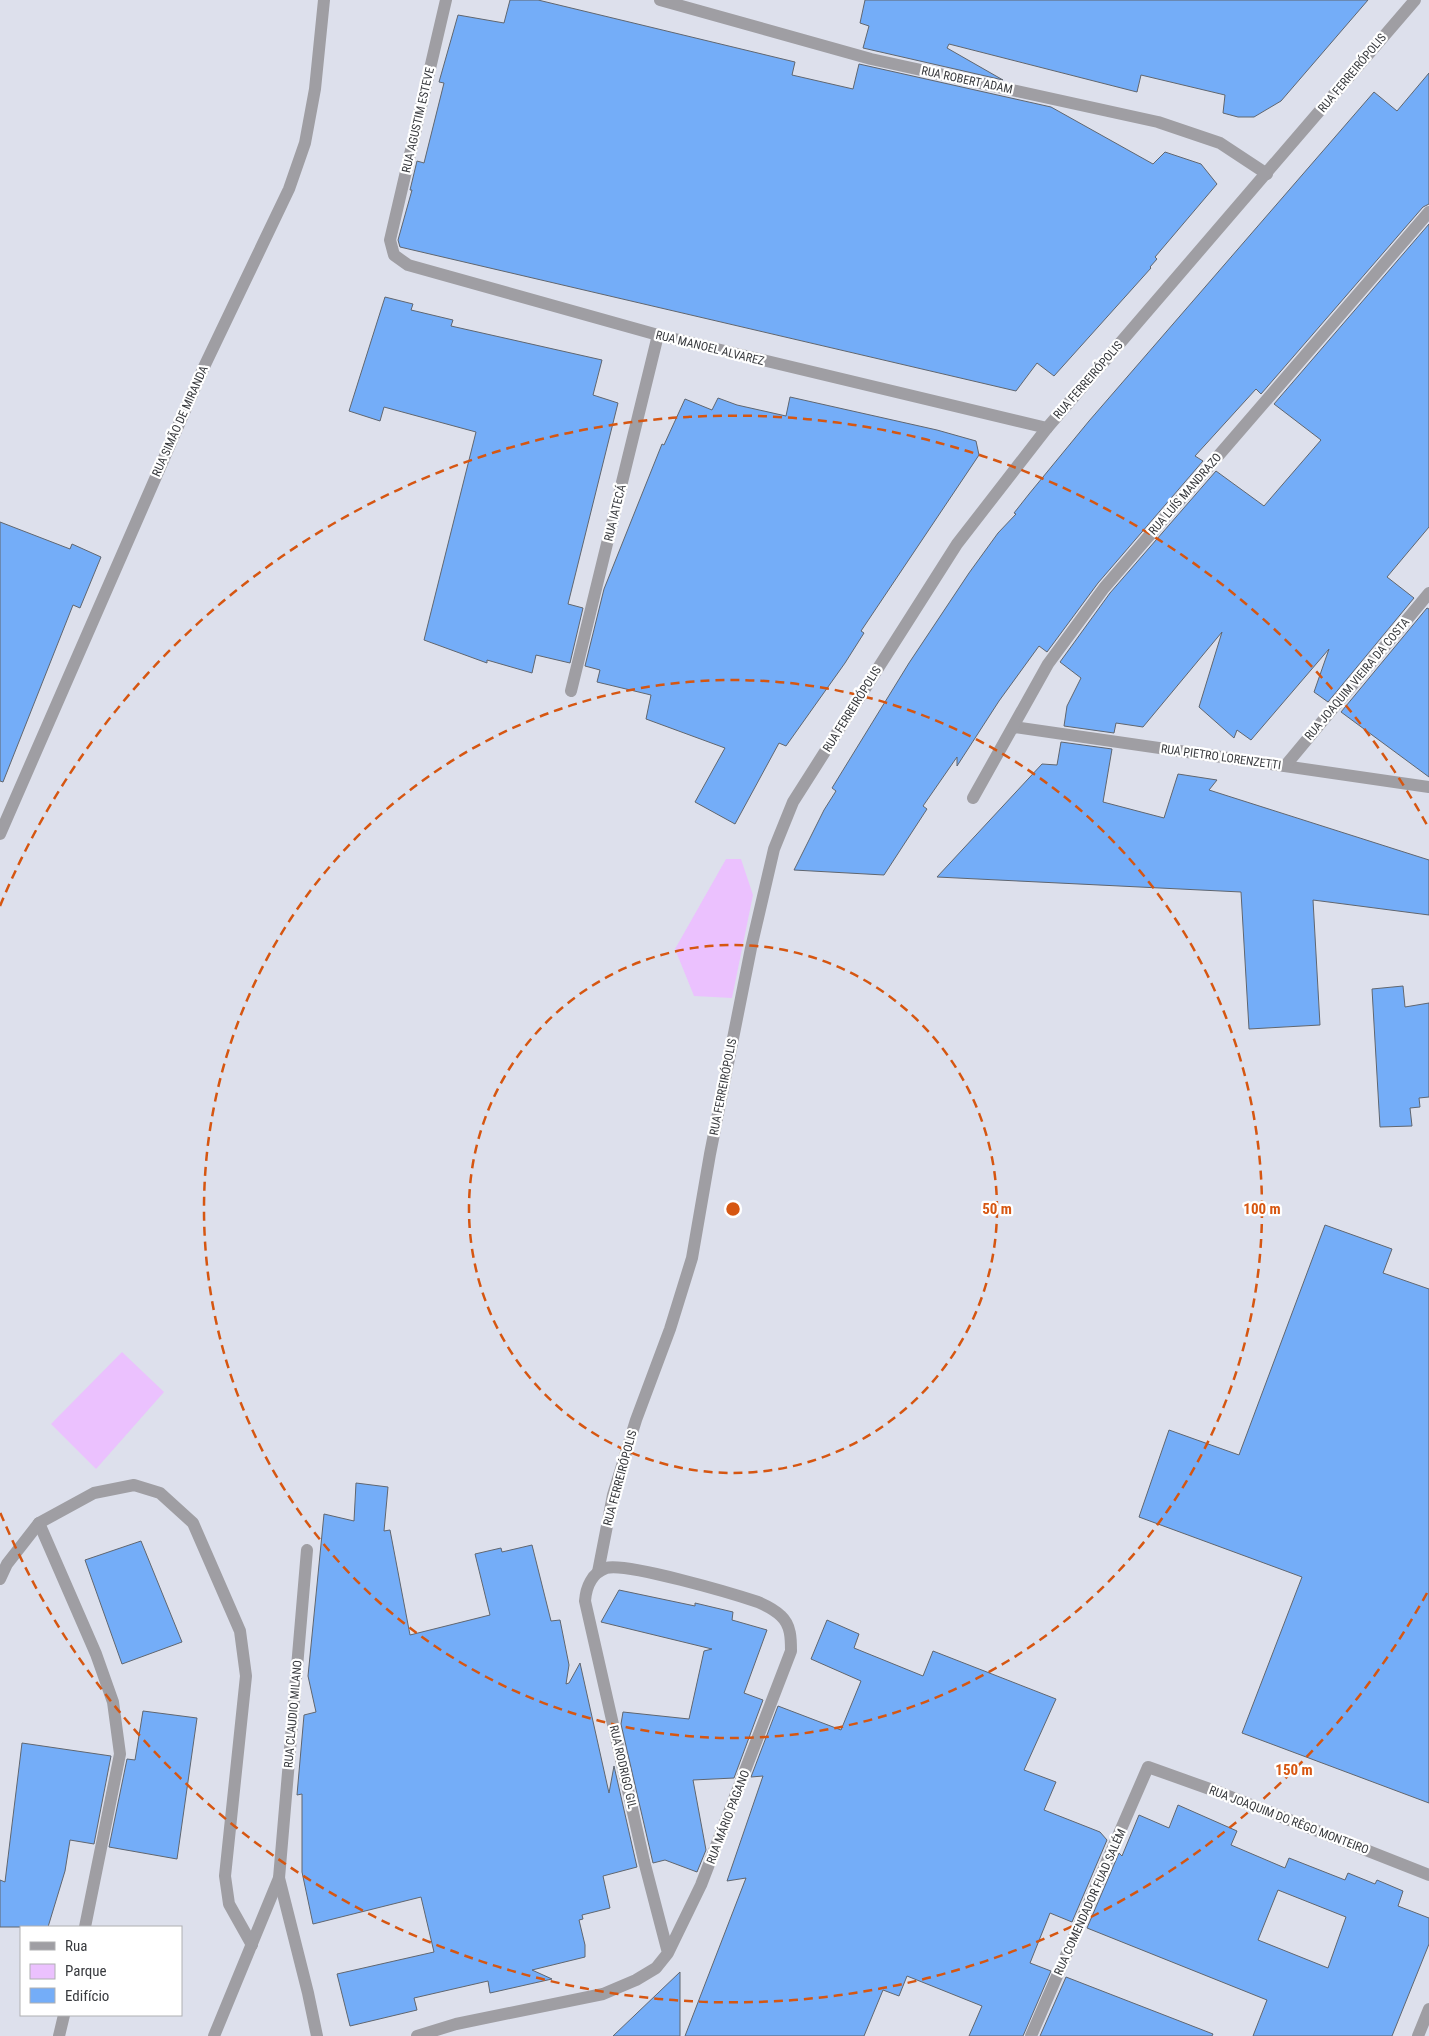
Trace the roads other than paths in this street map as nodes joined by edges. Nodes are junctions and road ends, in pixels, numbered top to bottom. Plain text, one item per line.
1 (324, 0) edge
2 (446, 0) edge
3 (660, 0) edge
4 (1415, 0) edge
5 (1267, 174) junction
6 (1429, 212) edge
7 (390, 240) joint
8 (658, 335) junction
9 (1046, 428) junction
10 (1429, 593) edge
11 (572, 691) dead end
12 (1014, 727) junction
13 (1285, 766) junction
14 (1429, 787) edge
15 (973, 798) dead end
16 (0, 834) edge
17 (39, 1523) junction
18 (307, 1550) dead end
19 (594, 1576) junction
20 (0, 1579) edge
21 (1148, 1767) joint
22 (1429, 1875) edge
23 (279, 1878) junction
24 (85, 1926) edge
25 (252, 1945) junction
26 (668, 1953) junction
27 (1429, 2009) edge
28 (64, 2016) edge
29 (59, 2036) edge
30 (214, 2036) edge
31 (317, 2036) edge
32 (417, 2036) edge
33 (1031, 2036) edge
34 (1418, 2036) edge

1 - 16 street, RUA SIMÃO DE MIRANDA
2 - 7 street, RUA AGUSTIM ESTEVE
3 - 5 street, RUA ROBERT ADAM
4 - 5 street, RUA FERREIRÓPOLIS
5 - 9 street, RUA FERREIRÓPOLIS
6 - 12 street, RUA LUÍS MANDRAZO
7 - 8 street, RUA MANOEL ALVAREZ
8 - 9 street, RUA MANOEL ALVAREZ
8 - 11 street, RUA IATECÁ
9 - 19 street, RUA FERREIRÓPOLIS
10 - 13 street, RUA JOAQUIM VIEIRA DA COSTA
12 - 13 street, RUA PIETRO LORENZETTI
12 - 15 street, RUA LUÍS MANDRAZO
13 - 14 street, RUA PIETRO LORENZETTI
17 - 20 street
17 - 24 street
17 - 25 street
18 - 23 street, RUA CLAUDIO MILANO
19 - 26 street, RUA RODRIGO GIL
19 - 26 street, RUA MÁRIO PAGANO
21 - 22 street, RUA JOAQUIM DO RÊGO MONTEIRO
21 - 33 street, RUA COMENDADOR FUAD SALÉM
23 - 25 street, RUA CLAUDIO MILANO
23 - 31 street, RUA CLAUDIO MILANO
25 - 30 street, RUA CLAUDIO MILANO
26 - 32 street, RUA MÁRIO PAGANO
27 - 34 street
28 - 29 street

